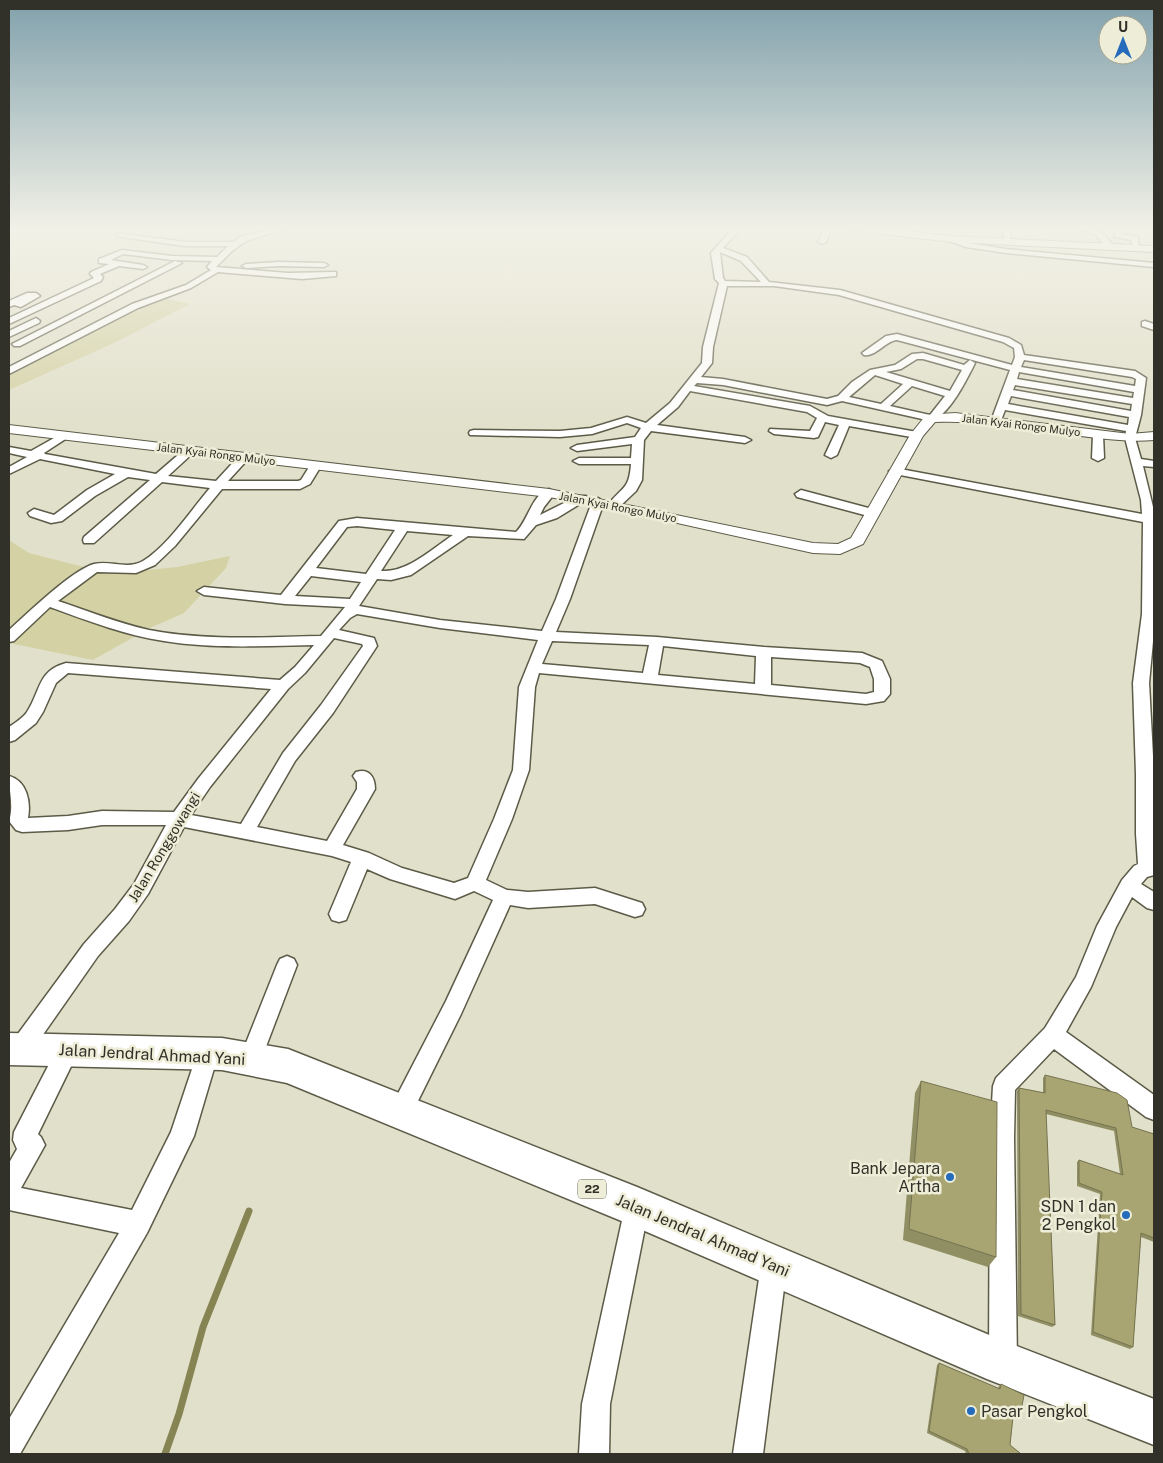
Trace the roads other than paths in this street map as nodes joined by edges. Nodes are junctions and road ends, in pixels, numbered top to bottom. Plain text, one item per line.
1 (63, 295) edge
2 (113, 295) edge
3 (165, 295) edge
4 (720, 295) edge
5 (852, 295) edge
6 (89, 299) dead end
7 (102, 301) junction
8 (9, 304) edge
9 (135, 306) junction
10 (9, 310) edge
11 (11, 319) edge
12 (40, 319) junction
13 (57, 324) junction
14 (9, 334) edge
15 (14, 346) edge
16 (50, 351) junction
17 (867, 353) dead end
18 (1020, 357) junction
19 (9, 362) edge
20 (22, 365) junction
21 (968, 366) joint
22 (898, 367) junction
23 (1016, 369) junction
24 (874, 371) junction
25 (9, 372) edge
26 (914, 377) junction
27 (1011, 381) junction
28 (691, 384) junction
29 (1140, 390) junction
30 (1006, 392) junction
31 (952, 395) junction
32 (842, 398) junction
33 (1138, 402) junction
34 (1001, 406) junction
35 (882, 407) junction
36 (1136, 415) junction
37 (822, 418) junction
38 (933, 418) junction
39 (996, 421) junction
40 (845, 423) junction
41 (648, 427) junction
42 (9, 429) edge
43 (774, 431) dead end
44 (474, 432) dead end
45 (916, 434) junction
46 (1131, 434) junction
47 (1098, 435) junction
48 (63, 436) junction
49 (1154, 436) edge
50 (638, 440) junction
51 (745, 440) dead end
52 (577, 448) dead end
53 (9, 450) edge
54 (189, 450) junction
55 (37, 454) junction
56 (831, 455) dead end
57 (244, 457) junction
58 (1098, 458) dead end
59 (637, 460) junction
60 (579, 462) dead end
61 (1137, 462) junction
62 (1154, 464) edge
63 (315, 466) junction
64 (895, 471) junction
65 (9, 472) edge
66 (126, 473) junction
67 (156, 478) junction
68 (219, 485) junction
69 (549, 493) junction
70 (801, 494) dead end
71 (598, 502) junction
72 (34, 513) dead end
73 (872, 513) junction
74 (1152, 519) edge
75 (532, 522) junction
76 (403, 527) junction
77 (466, 532) junction
78 (89, 540) dead end
79 (306, 572) junction
80 (371, 577) junction
81 (204, 591) dead end
82 (285, 600) junction
83 (48, 602) junction
84 (351, 607) junction
85 (546, 636) junction
86 (328, 637) junction
87 (9, 638) edge
88 (656, 641) junction
89 (764, 652) junction
90 (533, 668) junction
91 (649, 678) junction
92 (283, 685) junction
93 (763, 690) junction
94 (9, 736) edge
95 (362, 776) dead end
96 (9, 782) edge
97 (179, 820) junction
98 (246, 832) junction
99 (332, 849) junction
100 (362, 858) junction
101 (1151, 868) edge
102 (474, 883) junction
103 (1129, 885) junction
104 (504, 897) junction
105 (1154, 902) edge
106 (635, 909) dead end
107 (339, 914) dead end
108 (287, 965) dead end
109 (1053, 1035) junction
110 (14, 1049) edge
111 (68, 1050) junction
112 (207, 1055) junction
113 (251, 1058) junction
114 (1154, 1109) edge
115 (401, 1111) junction
116 (9, 1186) edge
117 (9, 1198) edge
118 (637, 1207) junction
119 (138, 1224) junction
120 (774, 1265) junction
121 (1003, 1363) junction
122 (1154, 1422) edge
123 (9, 1446) edge
124 (594, 1454) edge
125 (748, 1454) edge

1 - 11 street
2 - 7 street
3 - 9 street
4 - 28 street
5 - 18 street
6 - 7 street
7 - 9 street
7 - 13 street
8 - 10 street
9 - 16 street
11 - 12 street
12 - 13 street
12 - 14 street
13 - 15 street
15 - 16 street
16 - 20 street
17 - 23 street
18 - 23 street
18 - 29 street
19 - 20 street
20 - 25 street
21 - 22 street
21 - 31 street
22 - 24 street
22 - 26 street
23 - 27 street
23 - 29 street
24 - 26 street
24 - 32 street
26 - 31 street
26 - 35 street
27 - 30 street
27 - 33 street
28 - 32 street
28 - 37 street
28 - 41 street
29 - 33 street
30 - 34 street
30 - 36 street
31 - 38 street
32 - 35 street
33 - 36 street
34 - 39 street
34 - 46 street
35 - 38 street
36 - 46 street
37 - 40 street
37 - 43 street
38 - 39 street, Jalan Kyai Rongo Mulyo
38 - 45 street, Jalan Kyai Rongo Mulyo
39 - 47 street, Jalan Kyai Rongo Mulyo
40 - 45 street
40 - 56 street
41 - 44 street
41 - 50 street
41 - 51 street
42 - 48 street, Jalan Kyai Rongo Mulyo
45 - 64 street, Jalan Kyai Rongo Mulyo
46 - 47 street, Jalan Kyai Rongo Mulyo
46 - 49 street, Jalan Kyai Rongo Mulyo
46 - 61 street
47 - 58 street
48 - 54 street, Jalan Kyai Rongo Mulyo
48 - 55 street
50 - 52 street
50 - 59 street
53 - 55 street
54 - 57 street, Jalan Kyai Rongo Mulyo
54 - 67 street
55 - 65 street
55 - 66 street
57 - 63 street, Jalan Kyai Rongo Mulyo
57 - 68 street
59 - 60 street
59 - 71 street
61 - 62 street
61 - 74 street
63 - 68 street
63 - 69 street, Jalan Kyai Rongo Mulyo
64 - 73 street, Jalan Kyai Rongo Mulyo
64 - 74 street
66 - 67 street
66 - 72 street
67 - 68 street
67 - 78 street
68 - 83 street
69 - 71 street, Jalan Kyai Rongo Mulyo
69 - 75 street
70 - 73 street
71 - 73 street, Jalan Kyai Rongo Mulyo
71 - 75 street
71 - 85 street
74 - 101 street
75 - 77 street
76 - 77 street
76 - 79 street
76 - 80 street, Jalan Ronggowangi
77 - 80 street
79 - 80 street
79 - 82 street
80 - 84 street, Jalan Ronggowangi
81 - 82 street
82 - 84 street
83 - 86 street
83 - 87 street
84 - 85 street
84 - 86 street, Jalan Ronggowangi
85 - 88 street
85 - 90 street
86 - 92 street, Jalan Ronggowangi
86 - 98 street
88 - 89 street
88 - 91 street
89 - 93 street
89 - 93 street
90 - 91 street
90 - 102 street
91 - 93 street
92 - 94 street
92 - 97 street, Jalan Ronggowangi
95 - 99 street
96 - 97 street
97 - 98 street
97 - 110 street, Jalan Ronggowangi
98 - 99 street
99 - 100 street
100 - 102 street
100 - 107 street
101 - 103 street
102 - 104 street
103 - 105 street
103 - 109 street
104 - 106 street
104 - 115 street
108 - 113 street
109 - 114 street
109 - 121 street
110 - 111 highway, Jalan Jendral Ahmad Yani / 22
111 - 112 highway, Jalan Jendral Ahmad Yani / 22
111 - 116 street
112 - 113 highway, Jalan Jendral Ahmad Yani / 22
112 - 119 street
113 - 115 highway, Jalan Jendral Ahmad Yani / 22
115 - 118 highway, Jalan Jendral Ahmad Yani / 22
117 - 119 street
118 - 120 highway, Jalan Jendral Ahmad Yani / 22
118 - 124 street
119 - 123 street
120 - 121 highway, Jalan Jendral Ahmad Yani / 22
120 - 125 street
121 - 122 highway, Jalan Jendral Ahmad Yani / 22

